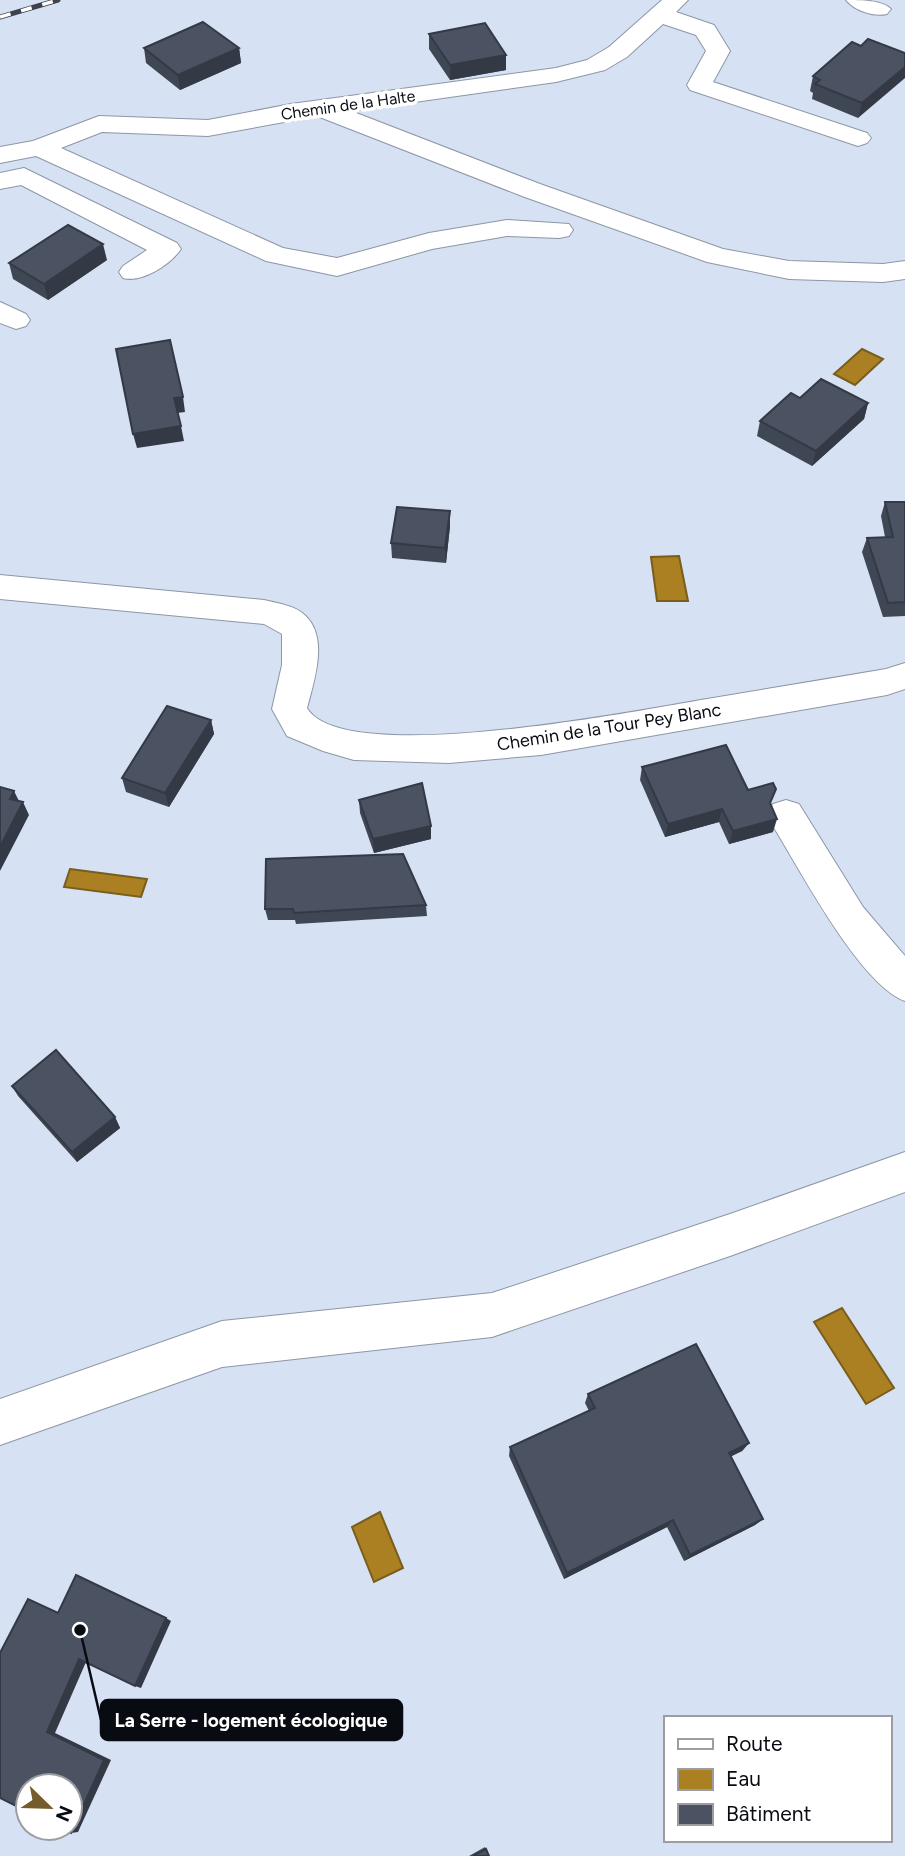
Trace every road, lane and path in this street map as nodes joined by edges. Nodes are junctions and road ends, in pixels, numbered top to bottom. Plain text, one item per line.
1 (668, 8) edge
2 (320, 108) junction
3 (858, 138) dead end
4 (39, 148) junction
5 (0, 155) edge
6 (0, 181) edge
7 (559, 230) dead end
8 (905, 270) edge
9 (133, 272) dead end
10 (0, 587) edge
11 (905, 676) edge
12 (786, 815) dead end
13 (905, 984) edge
14 (905, 1172) edge
15 (0, 1422) edge

1 - 2 street, Chemin de la Halte
1 - 3 street
2 - 4 street, Chemin de la Halte
2 - 8 street
4 - 5 street, Chemin de la Halte
4 - 7 street
6 - 9 street
10 - 11 street, Chemin de la Tour Pey Blanc
12 - 13 street
14 - 15 street

